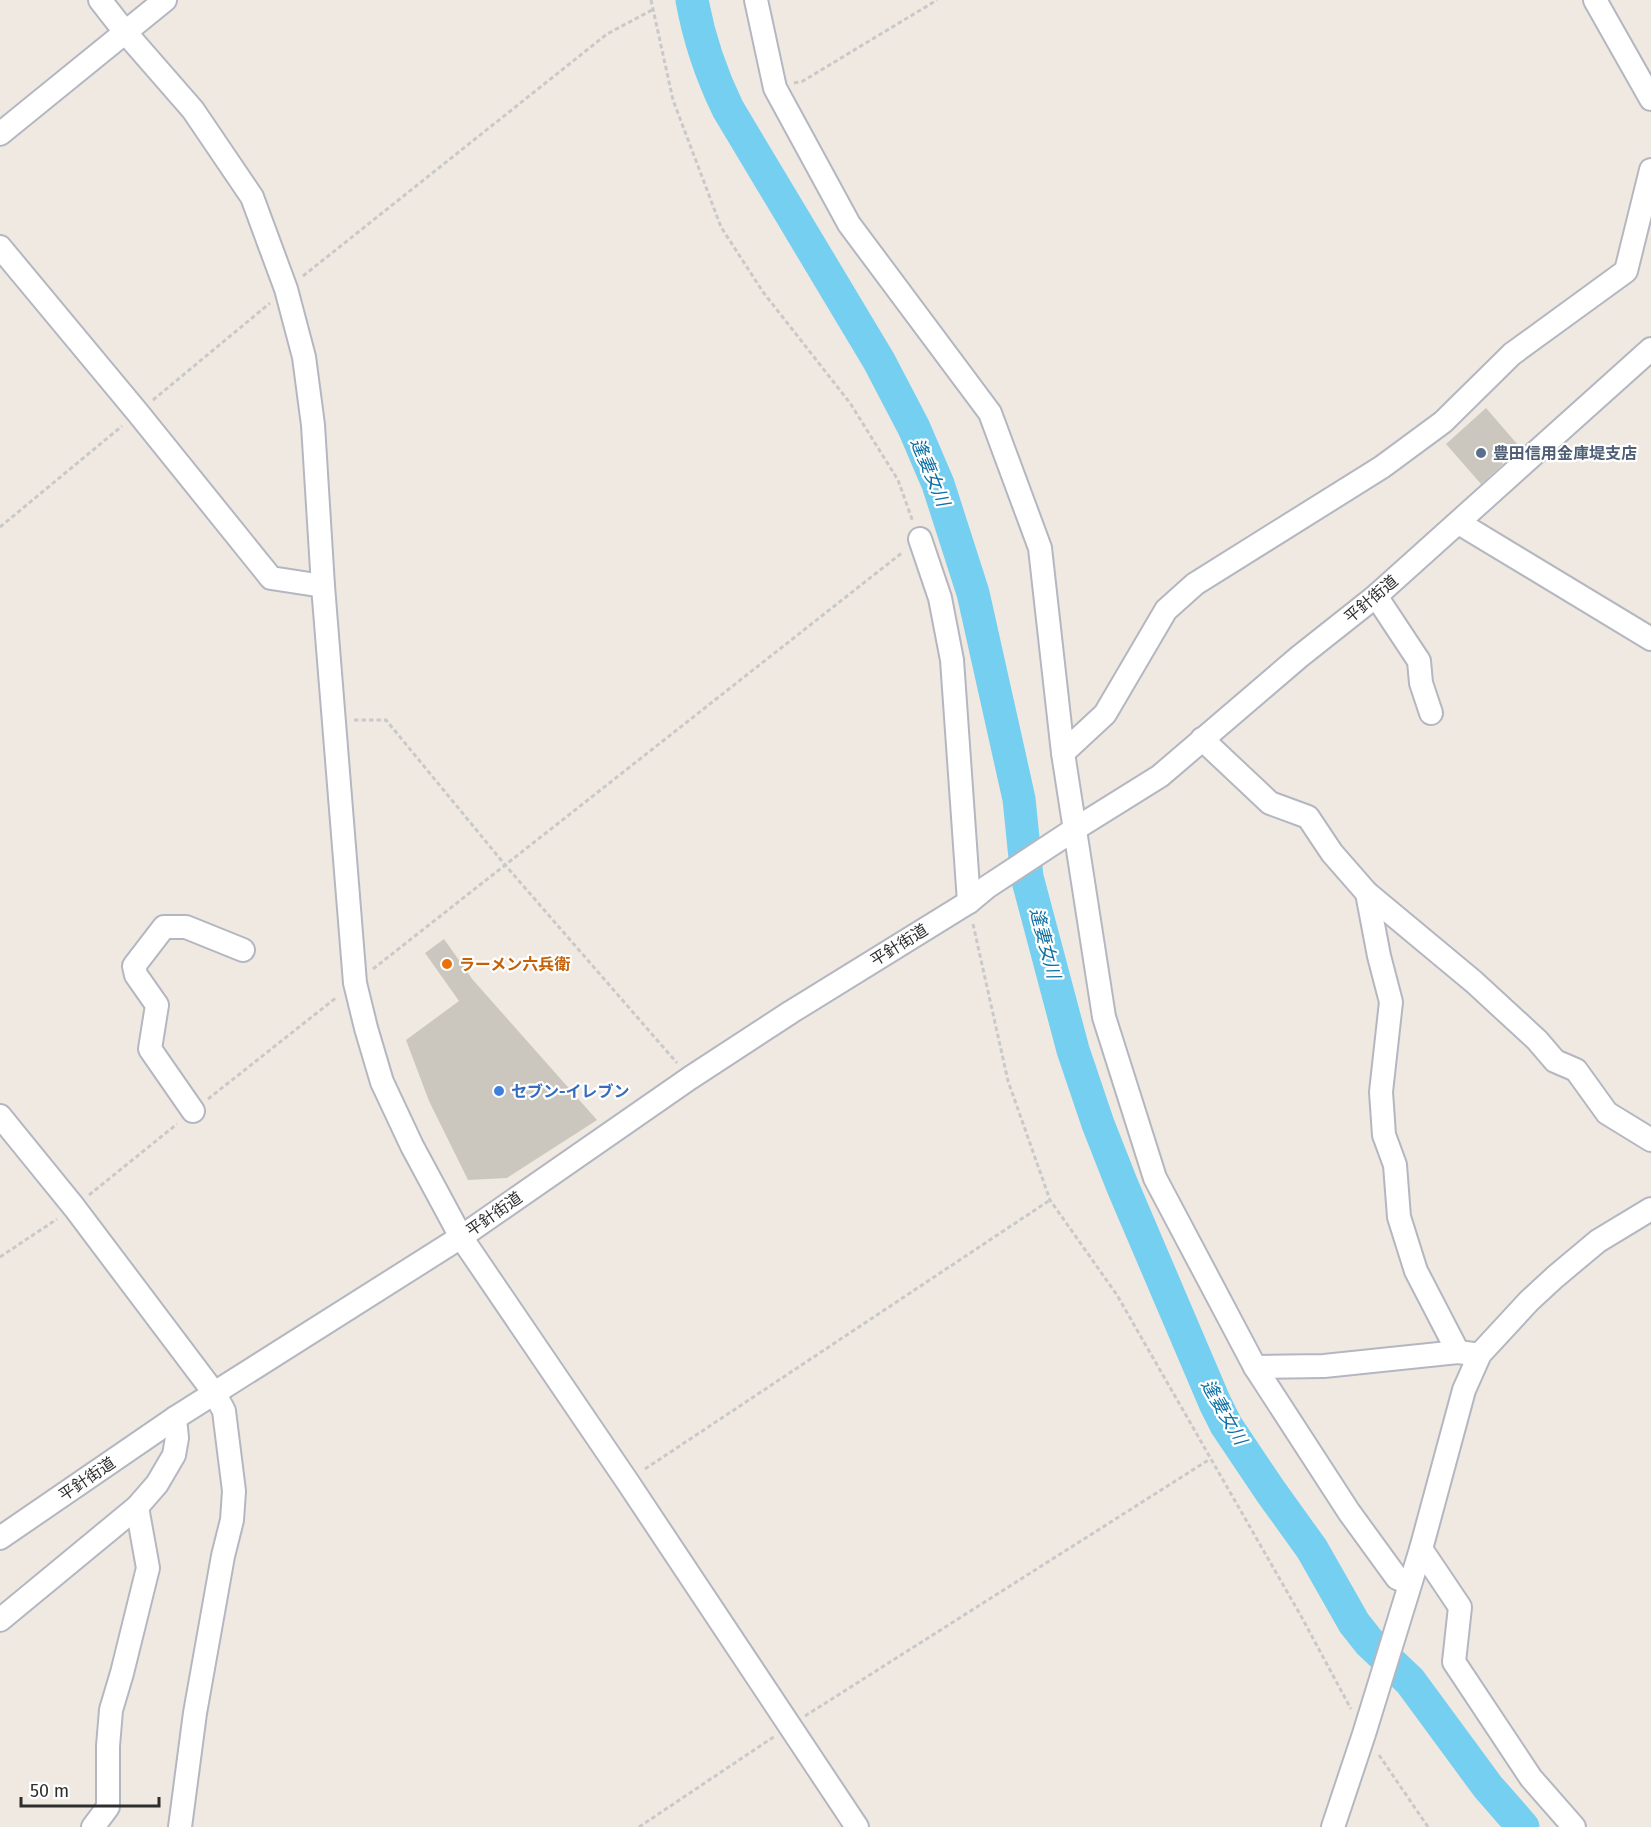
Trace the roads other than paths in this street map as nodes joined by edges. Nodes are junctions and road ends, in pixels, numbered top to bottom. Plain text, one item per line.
1 (100, 0) edge
2 (165, 0) edge
3 (756, 0) edge
4 (1595, 0) edge
5 (125, 32) junction
6 (1651, 99) edge
7 (0, 134) edge
8 (1651, 170) edge
9 (0, 247) edge
10 (1651, 349) edge
11 (1459, 523) junction
12 (920, 539) road end
13 (323, 586) junction
14 (1376, 596) junction
15 (1651, 639) edge
16 (1431, 713) dead end
17 (1202, 739) junction
18 (1063, 753) junction
19 (1075, 829) junction
20 (1367, 893) junction
21 (969, 902) junction
22 (243, 951) dead end
23 (194, 1111) road end
24 (0, 1116) edge
25 (1651, 1140) edge
26 (1651, 1209) edge
27 (461, 1238) junction
28 (1469, 1353) junction
29 (1255, 1367) junction
30 (215, 1394) junction
31 (175, 1418) junction
32 (137, 1507) junction
33 (0, 1538) edge
34 (1421, 1549) junction
35 (1409, 1583) junction
36 (0, 1620) edge
37 (93, 1827) edge
38 (180, 1827) edge
39 (857, 1827) edge
40 (1333, 1827) edge
41 (1574, 1827) edge

1 - 5 street
2 - 5 street
3 - 18 street
4 - 6 street
5 - 7 street
5 - 13 street
8 - 18 street
9 - 13 street
10 - 11 street, 平針街道
11 - 14 street, 平針街道
11 - 15 street
12 - 21 street
13 - 27 street
14 - 16 street
14 - 17 street, 平針街道
17 - 19 street, 平針街道
17 - 20 street
18 - 19 street
19 - 21 street, 平針街道
19 - 29 street
20 - 25 street
20 - 28 street
21 - 27 street, 平針街道
22 - 23 street
24 - 30 street
26 - 28 street
27 - 30 street, 平針街道
27 - 39 street
28 - 29 street
28 - 34 street
29 - 35 street
30 - 31 street, 平針街道
30 - 38 street
31 - 32 street
31 - 33 street, 平針街道
32 - 36 street
32 - 37 street
34 - 35 street
34 - 41 street
35 - 40 street

